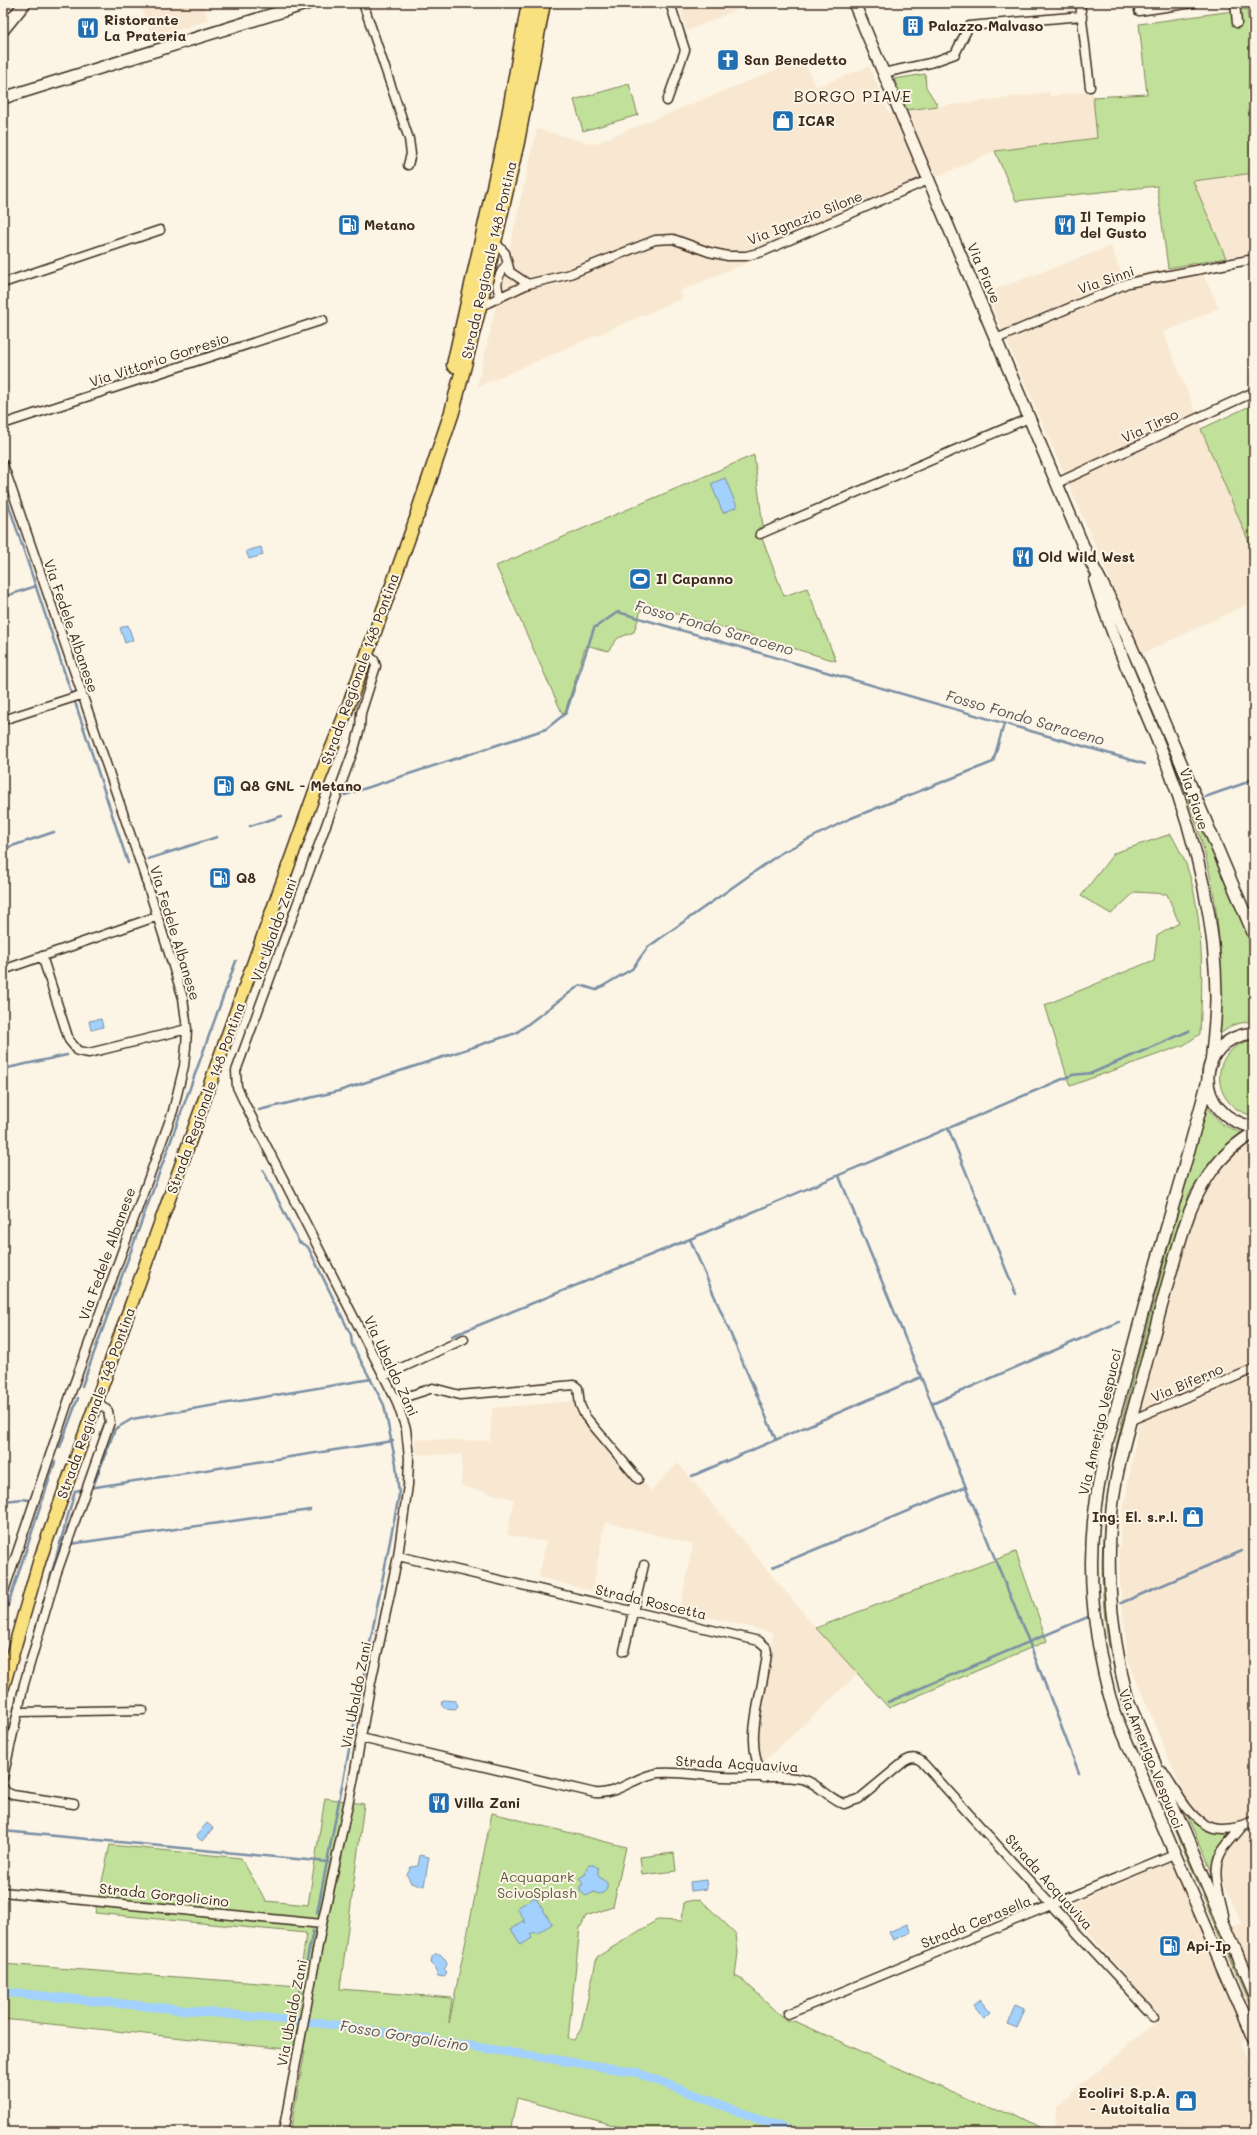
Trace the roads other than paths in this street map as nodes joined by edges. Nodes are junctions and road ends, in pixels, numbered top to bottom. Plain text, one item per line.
1 (25, 3) edge
2 (310, 3) edge
3 (362, 3) edge
4 (520, 3) edge
5 (529, 3) edge
6 (543, 3) edge
7 (551, 3) edge
8 (670, 3) edge
9 (854, 3) edge
10 (1080, 3) edge
11 (1193, 3) edge
12 (1235, 3) edge
13 (1139, 11) dead end
14 (1082, 16) junction
15 (1237, 23) dead end
16 (3, 30) edge
17 (522, 43) junction
18 (530, 72) junction
19 (883, 73) junction
20 (1090, 87) dead end
21 (3, 98) edge
22 (667, 101) dead end
23 (408, 165) dead end
24 (928, 180) junction
25 (160, 230) dead end
26 (494, 241) junction
27 (1254, 259) edge
28 (507, 264) junction
29 (3, 283) edge
30 (528, 284) junction
31 (501, 296) junction
32 (479, 307) junction
33 (323, 320) dead end
34 (996, 339) junction
35 (1254, 392) edge
36 (1029, 418) junction
37 (3, 424) edge
38 (3, 464) edge
39 (1057, 483) junction
40 (418, 513) junction
41 (760, 534) dead end
42 (1087, 555) junction
43 (367, 655) junction
44 (81, 695) junction
45 (3, 720) edge
46 (158, 916) junction
47 (1254, 934) edge
48 (42, 956) junction
49 (3, 970) edge
50 (187, 1029) junction
51 (1254, 1033) edge
52 (1210, 1064) junction
53 (1208, 1080) junction
54 (1254, 1127) edge
55 (1254, 1133) edge
56 (464, 1339) dead end
57 (1254, 1369) edge
58 (384, 1376) junction
59 (396, 1400) junction
60 (97, 1401) junction
61 (1131, 1420) junction
62 (638, 1479) dead end
63 (398, 1556) junction
64 (644, 1565) dead end
65 (3, 1594) edge
66 (633, 1611) junction
67 (624, 1651) dead end
68 (3, 1687) edge
69 (143, 1710) dead end
70 (18, 1712) junction
71 (361, 1738) junction
72 (1150, 1753) junction
73 (3, 1778) edge
74 (764, 1778) junction
75 (3, 1787) edge
76 (74, 1804) dead end
77 (1254, 1822) edge
78 (1241, 1828) junction
79 (1174, 1854) junction
80 (3, 1892) edge
81 (1051, 1905) junction
82 (322, 1924) junction
83 (1227, 1932) junction
84 (1254, 1994) edge
85 (788, 2014) dead end
86 (1154, 2016) dead end
87 (1254, 2038) edge
88 (283, 2132) edge

1 - 16 street
2 - 21 street
3 - 23 street
4 - 17 highway
5 - 17 highway, Strada Regionale 148 Pontina
6 - 18 highway, Strada Regionale 148 Pontina
7 - 18 highway
8 - 22 street
9 - 19 street, Via Piave
10 - 14 street
11 - 13 street
12 - 15 street
14 - 19 street
14 - 20 street
17 - 40 highway, Strada Regionale 148 Pontina
18 - 26 highway, Strada Regionale 148 Pontina
19 - 24 street, Via Piave
24 - 30 street, Via Ignazio Silone
24 - 34 street, Via Piave
25 - 29 street
26 - 28 street
26 - 32 highway, Strada Regionale 148 Pontina
27 - 34 street, Via Sinni
28 - 30 street
28 - 31 street
30 - 31 street, Via Ignazio Silone
31 - 32 street, Via Ignazio Silone
32 - 40 highway, Strada Regionale 148 Pontina
33 - 37 street, Via Vittorio Gorresio
34 - 36 street, Via Piave
35 - 39 street, Via Tirso
36 - 39 street, Via Piave
36 - 41 street
38 - 44 street, Via Fedele Albanese
39 - 42 street, Via Piave
40 - 43 main road, Strada Regionale 148 Pontina
42 - 47 street, Via Piave
42 - 52 street, Via Piave
43 - 58 street, Via Ubaldo Zani
43 - 60 main road, Strada Regionale 148 Pontina
44 - 45 street
44 - 46 street, Via Fedele Albanese
46 - 48 street
46 - 50 street, Via Fedele Albanese
48 - 49 street
48 - 50 street
50 - 65 street, Via Fedele Albanese
51 - 52 street
52 - 53 street, Via Piave
53 - 54 street
53 - 79 street, Via Amerigo Vespucci
55 - 61 street, Via Amerigo Vespucci
56 - 58 street
57 - 61 street, Via Biferno
58 - 59 street, Via Ubaldo Zani
59 - 62 street
59 - 63 street, Via Ubaldo Zani
60 - 68 main road, Strada Regionale 148 Pontina
60 - 70 street
61 - 72 street, Via Amerigo Vespucci
63 - 66 street, Strada Roscetta
63 - 71 street, Via Ubaldo Zani
64 - 66 street
66 - 67 street
66 - 74 street, Strada Roscetta
69 - 70 street
70 - 73 street
71 - 74 street, Strada Acquaviva
71 - 82 street, Via Ubaldo Zani
72 - 78 street
72 - 83 street, Via Amerigo Vespucci
74 - 81 street, Strada Acquaviva
75 - 76 street
77 - 78 street
78 - 83 street
79 - 81 street, Strada Cerasella
79 - 87 street, Via Amerigo Vespucci
80 - 82 street, Strada Gorgolicino
81 - 85 street, Strada Cerasella
81 - 86 street, Strada Acquaviva
82 - 88 street, Via Ubaldo Zani
83 - 84 street, Via Amerigo Vespucci

